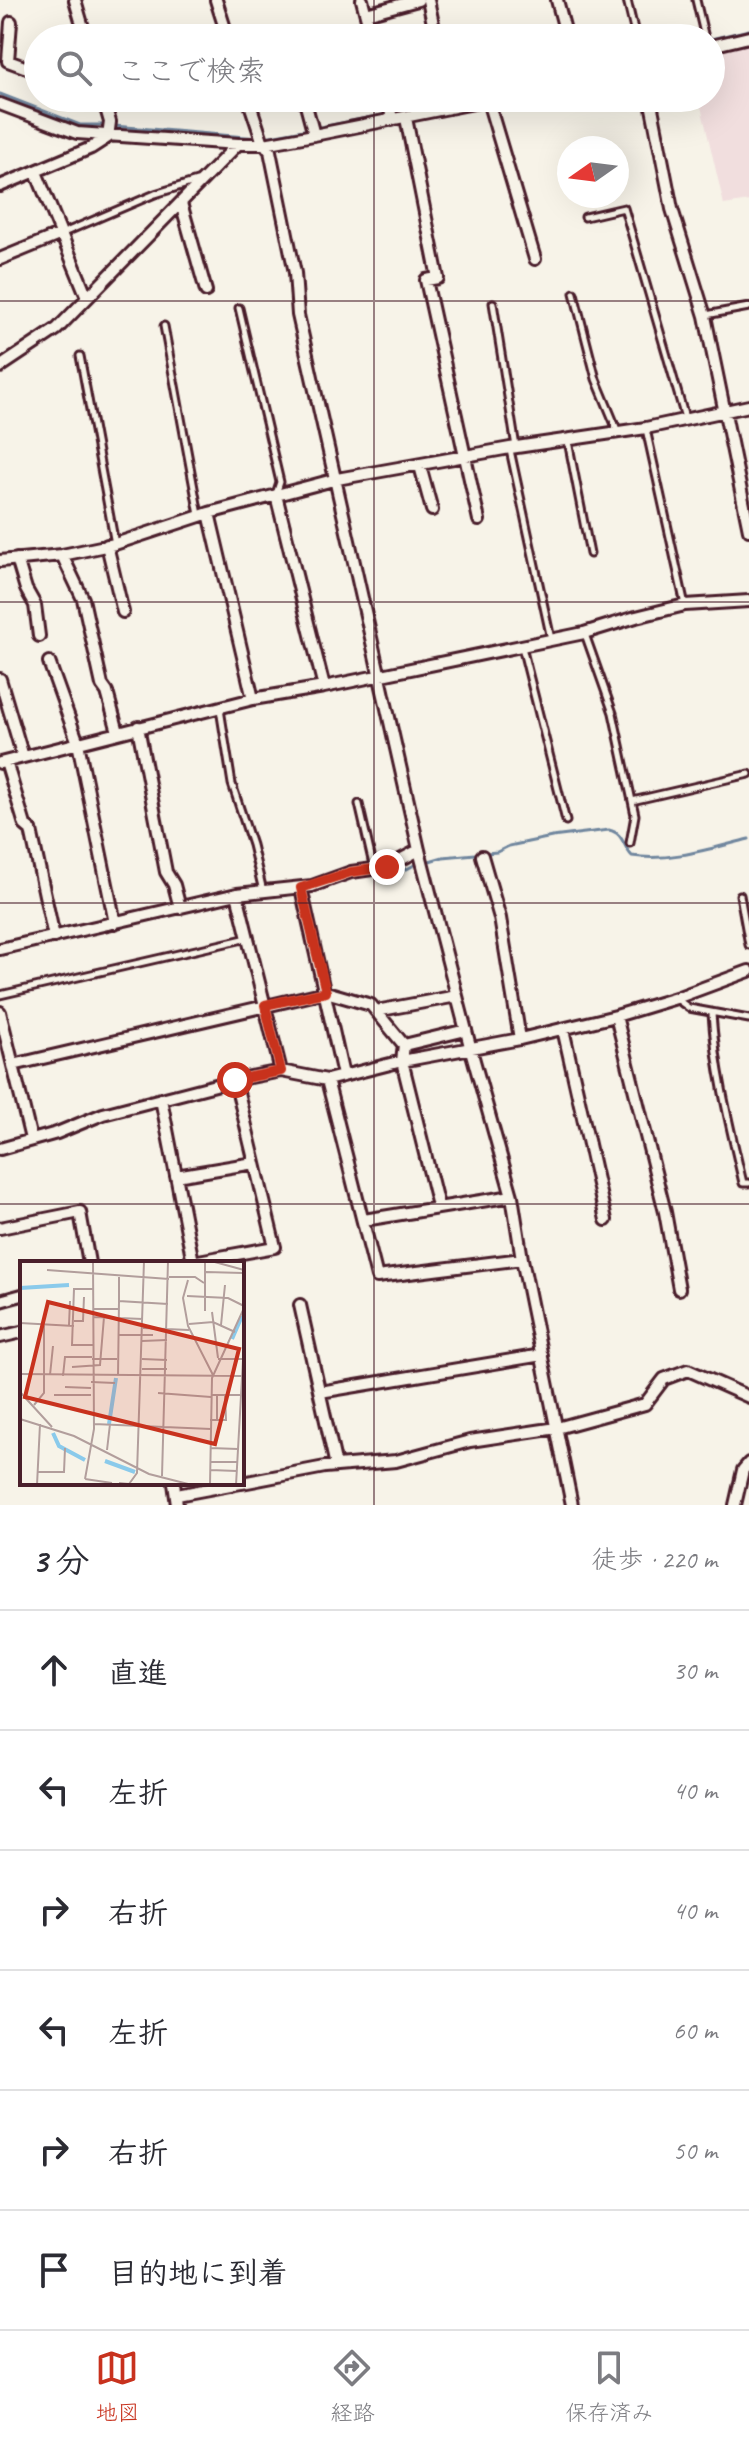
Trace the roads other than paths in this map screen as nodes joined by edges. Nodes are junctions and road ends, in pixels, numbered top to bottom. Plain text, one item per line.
1 (75, 0) edge
2 (216, 0) edge
3 (362, 0) edge
4 (418, 0) edge
5 (428, 0) edge
6 (557, 0) edge
7 (627, 0) edge
8 (696, 0) edge
9 (366, 14) junction
10 (11, 22) dead end
11 (82, 24) edge
12 (224, 24) edge
13 (368, 24) edge
14 (433, 24) edge
15 (563, 24) edge
16 (633, 24) edge
17 (702, 24) edge
18 (749, 37) edge
19 (725, 43) edge
20 (24, 67) edge
21 (0, 104) edge
22 (106, 112) edge
23 (253, 112) edge
24 (308, 112) edge
25 (391, 112) edge
26 (434, 112) edge
27 (497, 112) edge
28 (653, 112) edge
29 (406, 118) junction
30 (392, 120) junction
31 (314, 135) junction
32 (108, 137) junction
33 (238, 144) junction
34 (264, 144) junction
35 (36, 172) junction
36 (205, 179) junction
37 (0, 186) edge
38 (181, 203) junction
39 (585, 217) dead end
40 (61, 234) junction
41 (0, 259) edge
42 (535, 259) dead end
43 (206, 291) dead end
44 (574, 293) dead end
45 (87, 297) junction
46 (493, 303) dead end
47 (749, 307) edge
48 (239, 308) dead end
49 (705, 316) junction
50 (164, 326) dead end
51 (80, 356) dead end
52 (1, 363) edge
53 (749, 406) edge
54 (724, 412) junction
55 (685, 418) junction
56 (646, 428) junction
57 (618, 432) junction
58 (568, 440) junction
59 (513, 448) junction
60 (464, 458) junction
61 (420, 466) junction
62 (337, 479) junction
63 (276, 495) junction
64 (432, 510) dead end
65 (748, 511) edge
66 (204, 514) junction
67 (479, 520) dead end
68 (749, 530) edge
69 (111, 544) junction
70 (590, 554) dead end
71 (62, 555) junction
72 (17, 559) junction
73 (0, 561) edge
74 (749, 601) edge
75 (685, 605) junction
76 (123, 612) dead end
77 (584, 633) junction
78 (39, 636) dead end
79 (551, 640) junction
80 (522, 647) junction
81 (49, 662) dead end
82 (381, 674) junction
83 (0, 679) edge
84 (324, 687) junction
85 (253, 699) junction
86 (220, 709) junction
87 (138, 727) junction
88 (118, 732) junction
89 (78, 743) junction
90 (23, 757) junction
91 (3, 762) edge
92 (749, 774) edge
93 (632, 801) junction
94 (359, 804) dead end
95 (566, 821) dead end
96 (630, 843) dead end
97 (419, 850) junction
98 (482, 856) dead end
99 (374, 869) junction
100 (301, 888) junction
101 (263, 892) junction
102 (237, 894) junction
103 (740, 895) dead end
104 (180, 908) junction
105 (115, 923) junction
106 (54, 937) junction
107 (248, 938) junction
108 (749, 945) edge
109 (0, 949) edge
110 (749, 971) edge
111 (326, 992) junction
112 (0, 995) edge
113 (457, 996) junction
114 (676, 998) junction
115 (265, 1005) junction
116 (376, 1011) junction
117 (0, 1012) edge
118 (712, 1014) junction
119 (616, 1016) junction
120 (749, 1019) edge
121 (563, 1029) junction
122 (466, 1030) junction
123 (520, 1039) junction
124 (404, 1045) junction
125 (471, 1050) junction
126 (402, 1061) junction
127 (13, 1065) junction
128 (281, 1071) junction
129 (343, 1075) junction
130 (235, 1080) junction
131 (327, 1080) junction
132 (161, 1099) junction
133 (31, 1139) junction
134 (0, 1149) edge
135 (254, 1163) junction
136 (176, 1176) junction
137 (749, 1183) edge
138 (512, 1196) junction
139 (438, 1206) junction
140 (364, 1220) junction
141 (606, 1220) dead end
142 (0, 1228) edge
143 (522, 1259) junction
144 (89, 1261) edge
145 (190, 1261) edge
146 (196, 1261) edge
147 (679, 1289) dead end
148 (20, 1296) edge
149 (0, 1301) edge
150 (300, 1305) dead end
151 (20, 1332) edge
152 (0, 1337) edge
153 (542, 1355) junction
154 (320, 1392) junction
155 (749, 1397) edge
156 (557, 1428) junction
157 (749, 1463) edge
158 (336, 1466) junction
159 (244, 1483) edge
160 (234, 1485) edge
161 (177, 1500) edge
162 (572, 1505) edge
163 (735, 1505) edge

1 - 11 street
2 - 12 street
3 - 9 street
4 - 9 street
5 - 14 street
6 - 15 street
7 - 16 lane
8 - 17 lane
9 - 13 street
10 - 20 street
18 - 19 street
21 - 32 street
22 - 32 street
23 - 34 street
24 - 31 street
25 - 30 street
26 - 29 street
27 - 42 street
28 - 49 street
29 - 30 street
29 - 60 street
30 - 31 street
31 - 34 street
32 - 33 street
32 - 35 street
33 - 34 street
33 - 36 street
34 - 62 street
35 - 37 street
35 - 40 street
36 - 38 street
36 - 40 lane
38 - 43 street
38 - 45 street
39 - 55 lane
40 - 41 street
40 - 45 street
44 - 57 lane
45 - 52 street
46 - 59 lane
47 - 49 lane
48 - 63 lane
49 - 54 street
50 - 66 lane
51 - 69 lane
53 - 54 street
54 - 55 street
54 - 65 street
55 - 56 street
56 - 57 street
56 - 75 lane
57 - 58 street
58 - 59 street
58 - 70 lane
59 - 60 street
59 - 79 lane
60 - 61 street
60 - 67 street
61 - 62 street
61 - 64 street
62 - 63 street
62 - 82 street
63 - 66 street
63 - 84 street
65 - 68 street
66 - 69 street
66 - 85 street
69 - 71 street
69 - 76 street
71 - 72 street
71 - 88 street
72 - 73 street
72 - 78 street
74 - 75 street
75 - 77 street
77 - 79 street
77 - 93 lane
79 - 80 street
80 - 82 street
80 - 95 lane
81 - 89 street
82 - 84 street
82 - 97 street
83 - 90 street
84 - 85 street
85 - 86 street
86 - 87 street
86 - 101 lane
87 - 88 street
87 - 104 street
88 - 89 street
89 - 90 street
89 - 105 street
90 - 91 street
91 - 106 street
92 - 93 lane
93 - 96 lane
94 - 99 lane
97 - 99 street
97 - 113 street
98 - 123 street
99 - 100 street
100 - 101 street
100 - 111 street
101 - 102 street
102 - 104 street
102 - 107 street
103 - 108 lane
104 - 105 street
105 - 106 street
106 - 109 street
107 - 112 lane
107 - 115 street
110 - 114 street
111 - 115 street
111 - 116 street
111 - 129 street
113 - 116 street
113 - 122 street
114 - 118 lane
114 - 119 street
115 - 127 street
115 - 128 street
116 - 124 street
117 - 127 street
118 - 120 lane
118 - 137 lane
119 - 121 street
119 - 147 street
121 - 123 street
121 - 141 street
122 - 124 street
122 - 125 street
123 - 125 street
124 - 126 street
125 - 126 street
125 - 138 street
126 - 129 street
126 - 139 street
127 - 133 street
128 - 130 street
128 - 131 street
129 - 131 street
130 - 132 street
130 - 135 street
131 - 140 street
132 - 133 street
132 - 136 street
133 - 134 street
135 - 136 street
135 - 146 street
136 - 145 street
138 - 139 street
138 - 143 street
139 - 140 street
140 - 143 street
142 - 144 street
143 - 153 street
148 - 149 street
150 - 154 street
151 - 152 street
153 - 154 street
153 - 156 street
154 - 158 street
155 - 156 street
156 - 158 street
156 - 162 street
157 - 163 street
158 - 159 street
160 - 161 street

